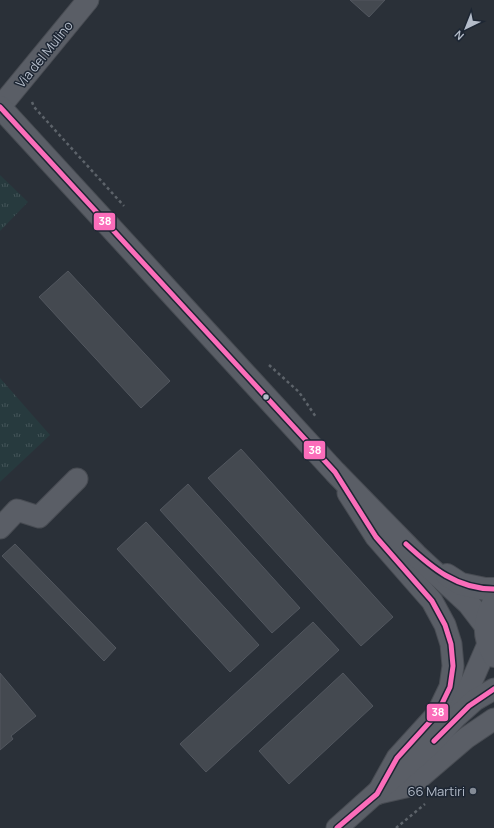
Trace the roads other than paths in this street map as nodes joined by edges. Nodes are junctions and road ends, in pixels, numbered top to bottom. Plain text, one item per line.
1 (88, 0) edge
2 (0, 107) edge
3 (335, 472) junction
4 (77, 479) dead end
5 (0, 528) edge
6 (416, 555) junction
7 (494, 589) edge
8 (494, 602) edge
9 (489, 642) edge
10 (494, 690) edge
11 (456, 717) junction
12 (494, 719) edge
13 (377, 794) junction
14 (337, 828) edge

1 - 2 street, Via del Mulino
2 - 3 street
3 - 6 street
3 - 13 street
4 - 5 street
6 - 7 street
6 - 9 street
8 - 9 street
9 - 11 street
10 - 11 street
11 - 13 street
12 - 13 street
13 - 14 street

